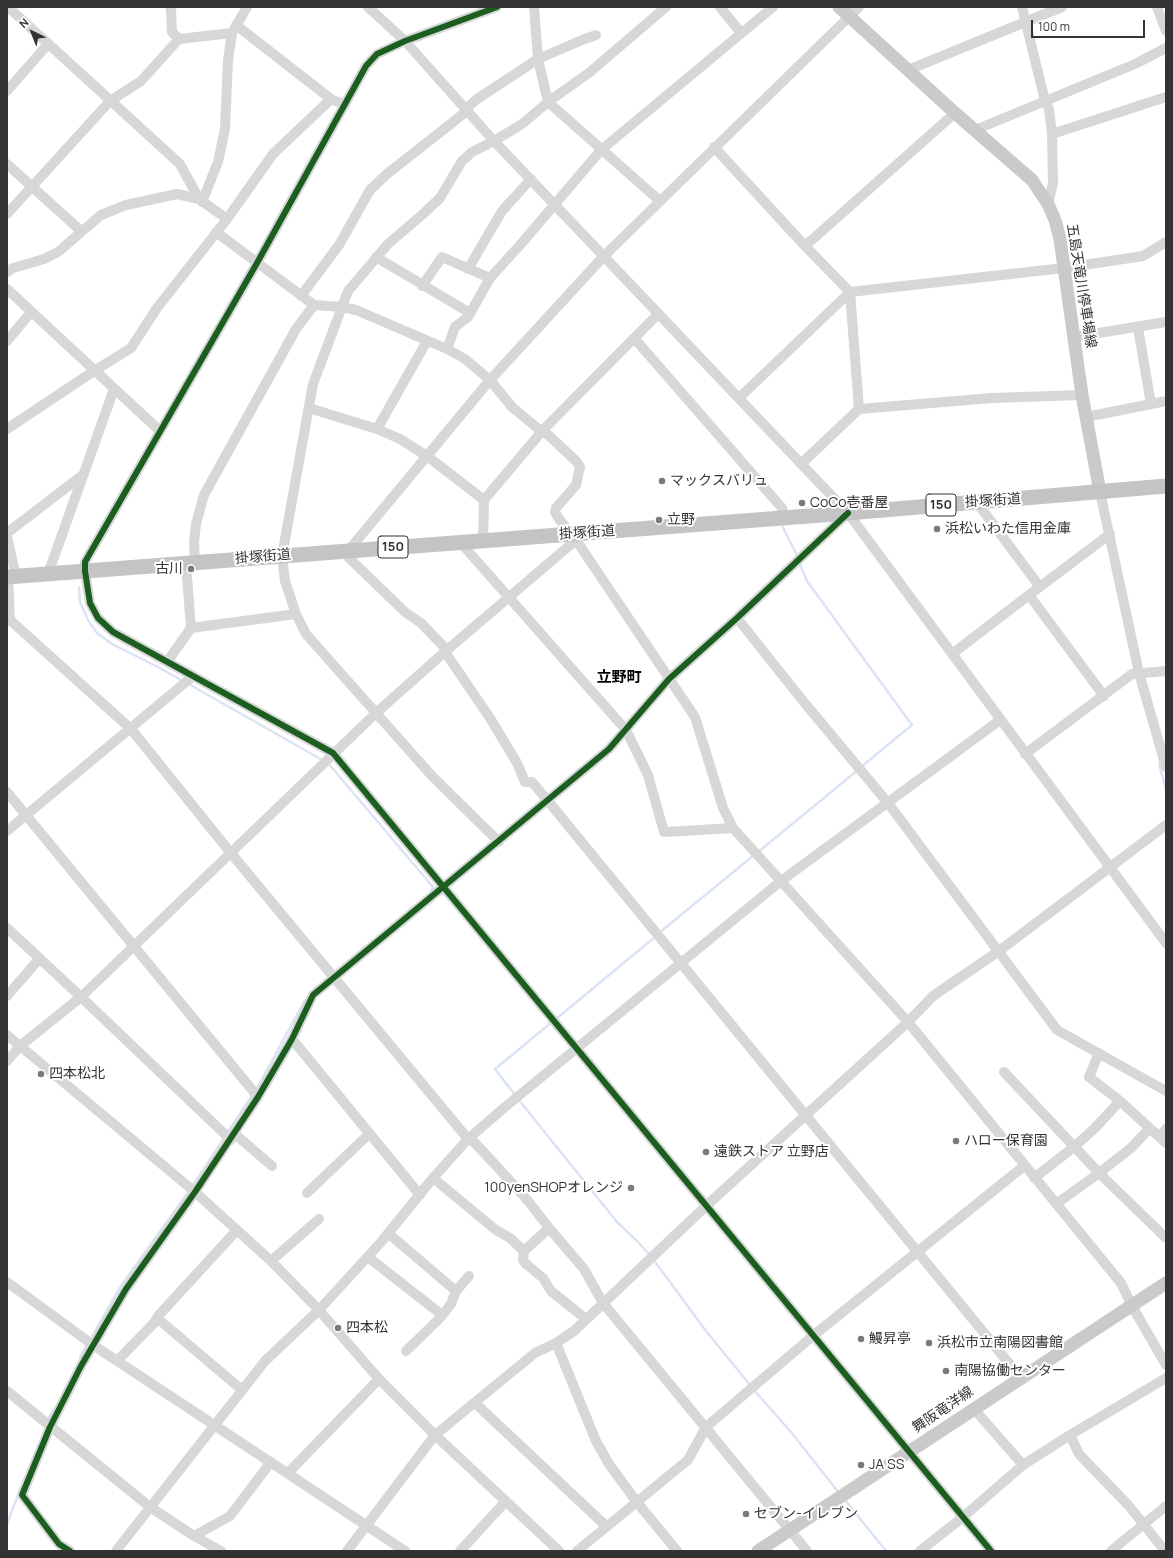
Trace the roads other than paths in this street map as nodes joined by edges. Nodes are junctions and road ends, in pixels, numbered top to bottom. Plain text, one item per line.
1 (8, 7) edge
2 (170, 7) edge
3 (247, 7) edge
4 (368, 7) edge
5 (534, 7) edge
6 (666, 7) edge
7 (720, 7) edge
8 (773, 7) edge
9 (839, 7) edge
10 (859, 7) edge
11 (1022, 7) edge
12 (1062, 7) edge
13 (1157, 7) edge
14 (492, 8) edge
15 (849, 16) junction
16 (1025, 23) junction
17 (234, 29) junction
18 (1166, 32) edge
19 (741, 33) junction
20 (596, 35) dead end
21 (179, 39) junction
22 (405, 41) junction
23 (48, 44) junction
24 (1166, 48) edge
25 (538, 59) junction
26 (908, 70) junction
27 (7, 91) edge
28 (1166, 97) edge
29 (331, 99) junction
30 (110, 101) junction
31 (1045, 101) junction
32 (548, 102) junction
33 (345, 105) junction
34 (466, 110) junction
35 (955, 113) junction
36 (975, 130) junction
37 (1052, 134) junction
38 (494, 141) junction
39 (714, 148) junction
40 (601, 150) junction
41 (7, 164) edge
42 (531, 179) junction
43 (32, 187) junction
44 (200, 200) junction
45 (660, 201) junction
46 (1048, 204) junction
47 (555, 205) junction
48 (7, 214) edge
49 (227, 219) junction
50 (81, 231) junction
51 (216, 232) junction
52 (1166, 242) edge
53 (805, 246) junction
54 (604, 256) junction
55 (376, 257) junction
56 (257, 263) junction
57 (1064, 268) junction
58 (468, 269) junction
59 (7, 272) edge
60 (490, 278) junction
61 (422, 286) junction
62 (7, 289) edge
63 (850, 292) junction
64 (301, 296) junction
65 (314, 305) junction
66 (342, 307) junction
67 (31, 312) junction
68 (470, 313) junction
69 (658, 314) junction
70 (1166, 322) edge
71 (1138, 328) junction
72 (1074, 337) junction
73 (634, 338) junction
74 (7, 341) edge
75 (427, 341) junction
76 (447, 349) junction
77 (94, 371) junction
78 (490, 380) junction
79 (114, 389) junction
80 (1082, 395) junction
81 (739, 398) junction
82 (1166, 401) edge
83 (1151, 404) junction
84 (310, 408) junction
85 (858, 409) junction
86 (1086, 417) junction
87 (7, 429) edge
88 (377, 429) junction
89 (542, 430) junction
90 (160, 431) junction
91 (427, 456) junction
92 (801, 464) junction
93 (84, 474) junction
94 (1166, 486) edge
95 (1100, 492) junction
96 (484, 500) junction
97 (980, 502) junction
98 (848, 513) junction
99 (782, 518) junction
100 (7, 533) edge
101 (1110, 534) junction
102 (7, 537) edge
103 (574, 537) junction
104 (483, 541) junction
105 (460, 542) junction
106 (348, 551) junction
107 (282, 556) junction
108 (191, 563) junction
109 (85, 571) junction
110 (48, 574) junction
111 (10, 577) edge
112 (1040, 587) junction
113 (1029, 595) junction
114 (508, 598) junction
115 (296, 614) junction
116 (737, 618) junction
117 (8, 622) edge
118 (191, 628) junction
119 (446, 651) junction
120 (952, 654) junction
121 (167, 662) junction
122 (1166, 671) edge
123 (1139, 673) junction
124 (193, 676) junction
125 (670, 679) junction
126 (1104, 696) junction
127 (376, 713) junction
128 (1000, 720) junction
129 (131, 729) junction
130 (626, 730) junction
131 (333, 753) junction
132 (1025, 754) junction
133 (1166, 767) edge
134 (7, 792) edge
135 (548, 801) junction
136 (888, 803) junction
137 (26, 816) junction
138 (1166, 825) edge
139 (733, 828) junction
140 (7, 831) edge
141 (499, 842) junction
142 (230, 852) junction
143 (1110, 868) junction
144 (781, 881) junction
145 (443, 887) junction
146 (7, 928) edge
147 (1166, 944) edge
148 (133, 946) junction
149 (999, 951) junction
150 (39, 959) junction
151 (680, 963) junction
152 (332, 975) junction
153 (7, 996) edge
154 (81, 997) junction
155 (908, 1022) junction
156 (7, 1035) edge
157 (292, 1039) junction
158 (20, 1046) junction
159 (577, 1048) junction
160 (1099, 1054) junction
161 (7, 1061) edge
162 (1004, 1072) dead end
163 (1166, 1091) edge
164 (258, 1097) junction
165 (1120, 1101) junction
166 (806, 1115) junction
167 (1149, 1129) junction
168 (1166, 1129) edge
169 (369, 1134) junction
170 (232, 1137) junction
171 (468, 1139) junction
172 (1162, 1140) edge
173 (1074, 1147) junction
174 (272, 1166) dead end
175 (1024, 1166) junction
176 (1099, 1173) junction
177 (433, 1178) junction
178 (1034, 1178) junction
179 (196, 1192) junction
180 (307, 1193) dead end
181 (420, 1195) junction
182 (1056, 1204) junction
183 (706, 1206) junction
184 (319, 1219) dead end
185 (549, 1228) junction
186 (237, 1230) junction
187 (389, 1234) junction
188 (1166, 1238) edge
189 (524, 1251) junction
190 (919, 1252) junction
191 (368, 1257) junction
192 (271, 1261) junction
193 (469, 1276) dead end
194 (7, 1282) edge
195 (1166, 1283) edge
196 (456, 1291) junction
197 (603, 1303) junction
198 (1132, 1306) junction
199 (318, 1310) junction
200 (442, 1315) junction
201 (157, 1318) junction
202 (586, 1319) junction
203 (814, 1335) junction
204 (556, 1343) junction
205 (93, 1345) junction
206 (406, 1351) dead end
207 (117, 1361) junction
208 (1166, 1365) edge
209 (1021, 1378) junction
210 (1166, 1378) edge
211 (379, 1379) junction
212 (242, 1390) junction
213 (7, 1391) edge
214 (475, 1403) junction
215 (974, 1409) junction
216 (214, 1425) junction
217 (50, 1427) junction
218 (706, 1427) junction
219 (435, 1435) junction
220 (1070, 1435) junction
221 (910, 1452) junction
222 (271, 1462) junction
223 (1023, 1465) junction
224 (288, 1473) junction
225 (506, 1501) junction
226 (636, 1501) junction
227 (1166, 1506) edge
228 (150, 1507) junction
229 (963, 1517) junction
230 (1143, 1524) junction
231 (366, 1525) junction
232 (606, 1526) junction
233 (790, 1530) junction
234 (194, 1536) junction
235 (70, 1551) edge
236 (116, 1551) edge
237 (220, 1551) edge
238 (347, 1551) edge
239 (405, 1551) edge
240 (460, 1551) edge
241 (559, 1551) edge
242 (577, 1551) edge
243 (677, 1551) edge
244 (758, 1551) edge
245 (807, 1551) edge
246 (920, 1551) edge
247 (992, 1551) edge
248 (1111, 1551) edge
249 (1165, 1551) edge

1 - 23 street
2 - 21 street
3 - 17 street
4 - 22 street
5 - 25 street
6 - 32 street
7 - 19 street
8 - 19 street
9 - 15 main road, 五島天竜川停車場線
10 - 15 street
11 - 16 street
12 - 16 street
13 - 18 street
14 - 22 street
15 - 26 main road, 五島天竜川停車場線
15 - 39 street
16 - 26 street
16 - 31 street
17 - 21 street
17 - 29 street
17 - 44 street
19 - 40 street
20 - 25 street
21 - 30 street
22 - 33 street
22 - 34 street
23 - 27 street
23 - 30 street
24 - 31 street
25 - 32 street
25 - 34 street
26 - 35 main road, 五島天竜川停車場線
28 - 37 street
29 - 33 street
29 - 49 street
30 - 43 street
30 - 44 street
31 - 36 street
31 - 37 street
32 - 38 street
32 - 40 street
33 - 56 street
34 - 38 street
34 - 64 street
35 - 36 main road, 五島天竜川停車場線
35 - 53 street
36 - 46 main road, 五島天竜川停車場線
37 - 46 street
38 - 42 street
38 - 55 street
39 - 45 street
39 - 53 street
40 - 45 street
40 - 47 street
41 - 43 street
42 - 47 street
42 - 58 street
43 - 48 street
43 - 50 street
44 - 49 street
44 - 50 street
45 - 54 street
46 - 57 main road, 五島天竜川停車場線
47 - 54 street
47 - 60 street
49 - 51 street
50 - 59 street
51 - 56 street
51 - 77 street
52 - 57 street
53 - 63 street
54 - 69 street
54 - 78 street
55 - 61 street
55 - 66 street
56 - 64 street
56 - 90 street
57 - 63 street
57 - 72 main road, 五島天竜川停車場線
58 - 60 street
58 - 61 street
60 - 68 street
61 - 68 street
62 - 67 street
63 - 81 street
63 - 85 street
64 - 65 street
65 - 66 street
65 - 108 street
66 - 75 street
66 - 84 street
67 - 74 street
67 - 77 street
68 - 76 street
69 - 73 street
69 - 81 street
70 - 71 street
71 - 72 street
71 - 83 street
72 - 80 main road, 五島天竜川停車場線
73 - 89 street
73 - 99 street
75 - 76 street
75 - 88 street
76 - 78 street
77 - 79 street
77 - 87 street
78 - 89 street
78 - 91 street
79 - 90 street
79 - 93 street
80 - 85 street
80 - 86 main road, 五島天竜川停車場線
81 - 92 street
82 - 83 street
83 - 86 street
84 - 88 street
84 - 107 street
85 - 92 street
86 - 95 main road, 五島天竜川停車場線
88 - 91 street
89 - 96 street
89 - 103 street
90 - 109 street
91 - 96 street
91 - 106 street
92 - 98 street
93 - 100 street
93 - 110 street
94 - 95 highway, 掛塚街道 / 150
95 - 97 highway, 掛塚街道 / 150
95 - 101 street
96 - 104 street
97 - 98 highway, 掛塚街道 / 150
97 - 112 street
98 - 99 highway, 掛塚街道 / 150
98 - 116 street
98 - 120 street
99 - 103 highway, 掛塚街道 / 150
101 - 112 street
101 - 123 street
102 - 111 street
103 - 104 highway, 掛塚街道 / 150
103 - 114 street
103 - 125 street
104 - 105 highway, 掛塚街道 / 150
105 - 106 highway, 掛塚街道 / 150
105 - 114 street
106 - 107 highway, 掛塚街道 / 150
106 - 119 street
107 - 108 highway, 掛塚街道 / 150
107 - 115 street
108 - 109 highway, 掛塚街道 / 150
108 - 118 street
109 - 110 highway, 掛塚街道 / 150
109 - 121 street
110 - 111 highway, 掛塚街道 / 150
111 - 117 street
112 - 113 street
113 - 120 street
113 - 126 street
114 - 119 street
114 - 130 street
115 - 118 street
115 - 127 street
116 - 125 street
116 - 136 street
117 - 129 street
118 - 121 street
119 - 127 street
119 - 135 street
120 - 128 street
121 - 124 street
122 - 123 street
123 - 126 street
123 - 133 street
124 - 129 street
124 - 131 street
125 - 130 street
125 - 139 street
126 - 132 street
127 - 131 street
127 - 141 street
128 - 132 street
128 - 136 street
129 - 137 street
129 - 142 street
130 - 135 street
130 - 139 street
131 - 142 street
131 - 145 street
132 - 143 street
134 - 137 street
135 - 141 street
135 - 151 street
136 - 144 street
136 - 149 street
137 - 140 street
137 - 148 street
138 - 143 street
139 - 144 street
141 - 145 street
142 - 148 street
142 - 152 street
143 - 147 street
143 - 149 street
144 - 151 street
144 - 155 street
145 - 152 street
145 - 159 street
146 - 150 street
148 - 154 street
148 - 164 street
149 - 155 street
149 - 160 street
150 - 153 street
150 - 154 street
151 - 159 street
151 - 166 street
152 - 157 street
152 - 171 street
154 - 158 street
154 - 170 street
155 - 166 street
155 - 175 street
156 - 158 street
157 - 164 street
157 - 169 street
158 - 161 street
158 - 179 street
159 - 171 street
159 - 183 street
160 - 163 street
160 - 165 street
162 - 173 street
164 - 170 street
165 - 167 street
165 - 173 street
166 - 183 street
166 - 190 street
167 - 172 street
167 - 176 street
168 - 172 street
169 - 180 street
169 - 181 street
170 - 174 street
170 - 179 street
171 - 177 street
171 - 185 street
173 - 176 street
173 - 178 street
175 - 178 street
175 - 190 street
176 - 182 street
176 - 188 street
177 - 181 street
177 - 189 street
178 - 182 street
179 - 186 street
179 - 205 street
181 - 187 street
182 - 198 street
183 - 197 street
183 - 203 street
184 - 192 street
185 - 189 street
185 - 197 street
186 - 192 street
186 - 201 street
187 - 191 street
187 - 196 street
189 - 202 street
190 - 203 street
190 - 209 street
191 - 199 street
191 - 200 street
192 - 199 street
193 - 196 street
194 - 205 street
195 - 198 main road, 舞阪竜洋線
196 - 200 street
197 - 202 street
197 - 218 street
198 - 208 street
198 - 209 main road, 舞阪竜洋線
199 - 211 street
199 - 212 street
200 - 206 street
201 - 207 street
201 - 212 street
202 - 204 street
203 - 218 street
203 - 221 street
204 - 214 street
204 - 226 street
205 - 207 street
205 - 217 street
207 - 216 street
209 - 215 main road, 舞阪竜洋線
210 - 220 street
211 - 219 street
211 - 224 street
212 - 216 street
213 - 217 street
214 - 219 street
214 - 232 street
215 - 221 main road, 舞阪竜洋線
215 - 223 street
216 - 222 street
216 - 228 street
217 - 228 street
217 - 235 street
218 - 226 street
218 - 233 street
219 - 225 street
219 - 231 street
220 - 223 street
220 - 230 street
221 - 229 street
221 - 233 main road, 舞阪竜洋線
222 - 224 street
222 - 234 street
223 - 229 street
224 - 231 street
225 - 240 street
225 - 241 street
226 - 232 street
226 - 243 street
227 - 230 street
228 - 234 street
228 - 236 street
229 - 246 street
229 - 247 street
230 - 248 street
230 - 249 street
231 - 238 street
231 - 239 street
232 - 242 street
233 - 244 main road, 舞阪竜洋線
233 - 245 street
234 - 237 street

